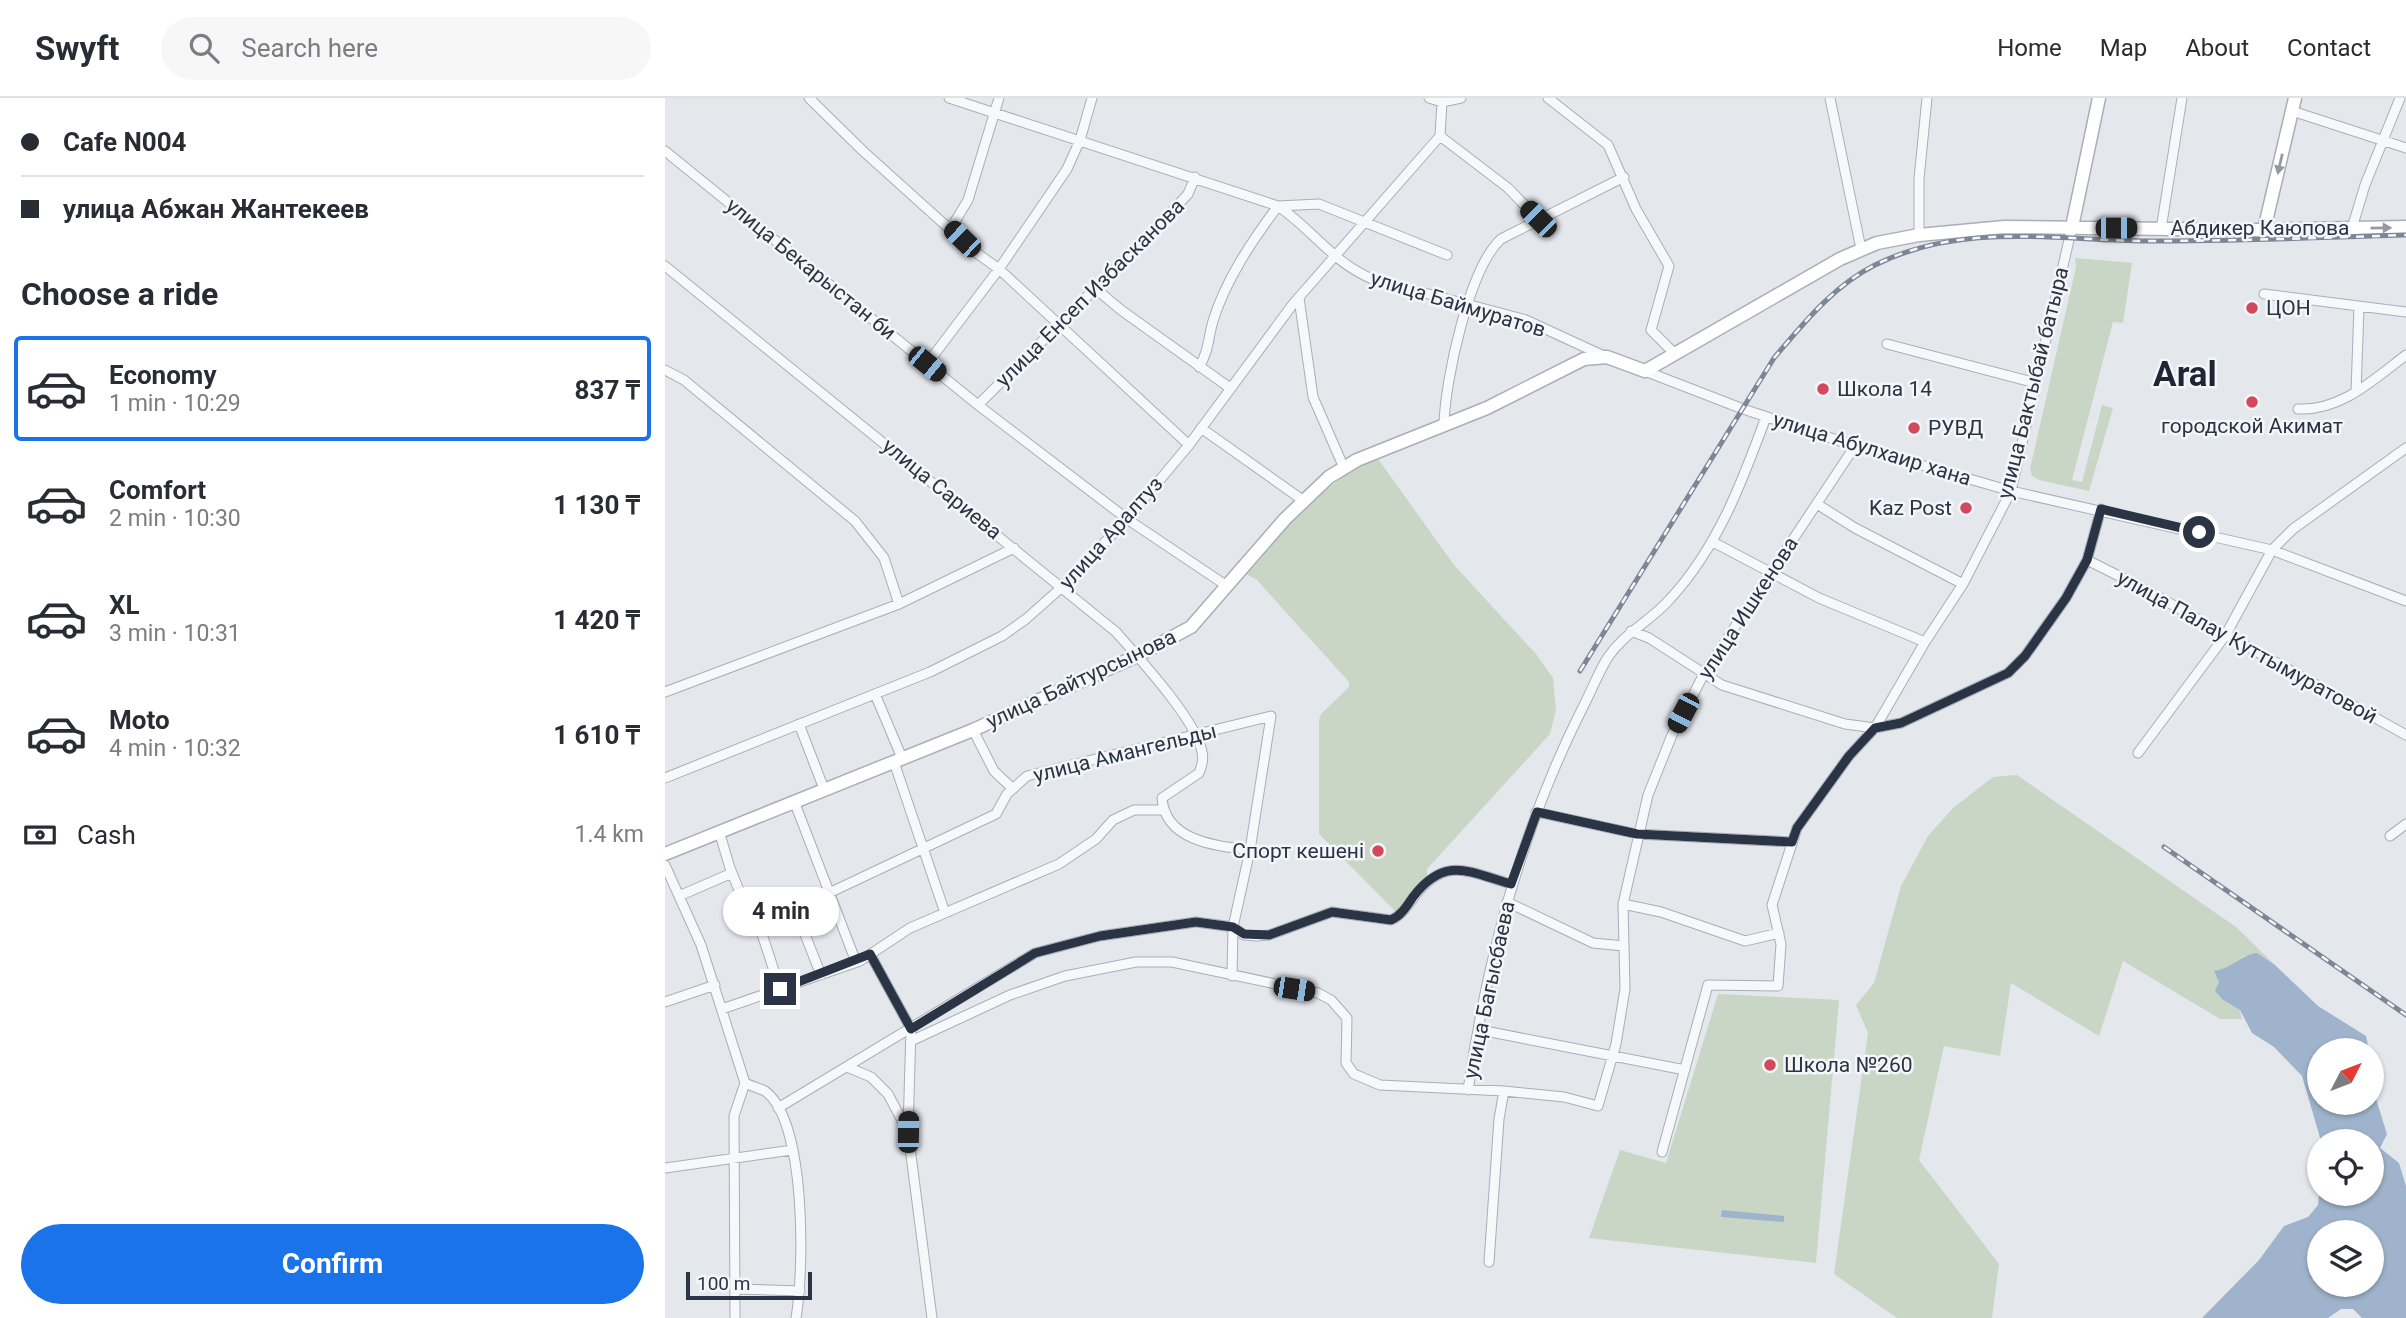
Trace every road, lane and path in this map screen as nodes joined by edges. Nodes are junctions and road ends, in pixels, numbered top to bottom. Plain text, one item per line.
1 (809, 98) edge
2 (949, 98) edge
3 (999, 98) edge
4 (1092, 98) edge
5 (1429, 98) edge
6 (1461, 98) edge
7 (1548, 98) edge
8 (1830, 98) edge
9 (1927, 98) edge
10 (2099, 98) edge
11 (2182, 98) edge
12 (2400, 98) edge
13 (1442, 102) junction
14 (2294, 104) edge
15 (996, 113) junction
16 (1440, 136) junction
17 (1080, 140) junction
18 (2381, 140) junction
19 (2406, 148) edge
20 (665, 151) edge
21 (1195, 177) junction
22 (1624, 177) junction
23 (1278, 206) junction
24 (1538, 219) junction
25 (1364, 222) junction
26 (2072, 227) junction
27 (2406, 227) edge
28 (951, 228) junction
29 (2352, 228) junction
30 (2161, 229) junction
31 (2264, 230) junction
32 (1919, 235) junction
33 (1861, 249) junction
34 (1447, 255) dead end
35 (1333, 258) junction
36 (665, 266) edge
37 (999, 269) junction
38 (1096, 289) junction
39 (2264, 294) dead end
40 (1299, 298) junction
41 (1468, 302) junction
42 (2359, 307) junction
43 (2406, 312) edge
44 (1060, 326) junction
45 (1887, 344) dead end
46 (1675, 354) junction
47 (2406, 355) edge
48 (1607, 357) junction
49 (927, 364) junction
50 (1199, 367) junction
51 (665, 370) edge
52 (1645, 371) junction
53 (2036, 383) junction
54 (1230, 388) junction
55 (2356, 392) junction
56 (978, 405) junction
57 (2298, 409) dead end
58 (1742, 410) joint
59 (1766, 417) junction
60 (1444, 425) junction
61 (1201, 428) junction
62 (1189, 445) junction
63 (1855, 446) junction
64 (2406, 448) edge
65 (1344, 468) junction
66 (2011, 491) junction
67 (1304, 501) junction
68 (1817, 504) junction
69 (2101, 509) junction
70 (1127, 519) junction
71 (1713, 542) junction
72 (1014, 548) junction
73 (2272, 550) junction
74 (2087, 560) junction
75 (1770, 574) junction
76 (1963, 584) junction
77 (1227, 586) junction
78 (1062, 587) junction
79 (2406, 601) edge
80 (899, 604) junction
81 (1632, 631) junction
82 (2225, 636) junction
83 (1925, 642) junction
84 (1137, 656) junction
85 (1705, 671) junction
86 (665, 692) edge
87 (875, 694) junction
88 (799, 724) junction
89 (1875, 728) junction
90 (973, 730) junction
91 (1195, 735) junction
92 (2406, 735) edge
93 (2138, 753) dead end
94 (898, 760) junction
95 (665, 778) edge
96 (824, 789) junction
97 (1013, 789) junction
98 (794, 801) junction
99 (1163, 810) junction
100 (1537, 812) junction
101 (2406, 824) edge
102 (719, 831) junction
103 (1637, 834) junction
104 (2390, 836) dead end
105 (1792, 842) junction
106 (922, 847) junction
107 (1250, 850) junction
108 (665, 854) edge
109 (665, 865) edge
110 (732, 873) junction
111 (1511, 884) junction
112 (829, 893) junction
113 (679, 896) junction
114 (1507, 902) junction
115 (793, 904) junction
116 (1623, 904) junction
117 (944, 913) junction
118 (753, 917) junction
119 (1233, 927) junction
120 (1779, 933) junction
121 (1624, 946) junction
122 (870, 954) junction
123 (856, 962) junction
124 (821, 975) junction
125 (1231, 976) junction
126 (715, 985) junction
127 (780, 989) junction
128 (665, 1002) edge
129 (722, 1009) junction
130 (911, 1029) junction
131 (1480, 1030) junction
132 (911, 1041) junction
133 (1613, 1055) junction
134 (847, 1067) junction
135 (1685, 1070) junction
136 (745, 1083) junction
137 (1468, 1090) junction
138 (1504, 1091) junction
139 (778, 1108) junction
140 (908, 1132) junction
141 (792, 1150) junction
142 (1662, 1152) dead end
143 (736, 1157) junction
144 (665, 1168) edge
145 (1489, 1262) dead end
146 (737, 1289) junction
147 (800, 1291) junction
148 (735, 1318) edge
149 (796, 1318) edge
150 (932, 1318) edge

1 - 28 street
2 - 15 street, улица Баймуратов
3 - 15 street
4 - 17 street
5 - 13 street
6 - 13 street
7 - 22 street
8 - 33 street
9 - 32 street
10 - 26 street
11 - 30 street
12 - 18 street
13 - 16 street
14 - 18 street
14 -> 31 street
15 - 17 street, улица Баймуратов
15 - 28 street
16 - 24 street
16 - 25 street, улица Аралтуз
17 - 21 street, улица Баймуратов
17 - 37 street
18 - 19 street
18 - 29 street
20 - 49 street, улица Бекарыстан би
21 - 23 street, улица Баймуратов
21 - 38 street, улица Енсеп Избасканова
22 - 24 street
22 - 46 street
23 - 25 street
23 - 35 street, улица Баймуратов
23 - 50 street
24 - 41 street
25 - 34 street
25 - 35 street, улица Аралтуз
26 - 30 street, Абдикер Каюпова
26 - 32 street, Абдикер Каюпова
26 - 53 street, улица Бактыбай батыра
29 -> 27 street, Абдикер Каюпова
28 - 37 street
29 - 31 street, Абдикер Каюпова
30 - 31 street, Абдикер Каюпова
32 - 33 street, Абдикер Каюпова
33 - 46 street, Абдикер Каюпова
35 - 40 street, улица Аралтуз
35 - 41 street, улица Баймуратов
36 - 72 street, улица Сариева
37 - 44 street
37 - 49 street
38 - 44 street, улица Енсеп Избасканова
38 - 50 street
39 - 42 street
40 - 54 street, улица Аралтуз
40 - 65 street
41 - 48 street, улица Баймуратов
41 - 60 street
42 - 43 street
42 - 55 street
44 - 56 street, улица Енсеп Избасканова
44 - 62 street
45 - 53 street
46 - 52 street, Абдикер Каюпова
47 - 55 street
48 - 52 street, улица Баймуратов
48 - 60 street, улица Байтурсынова
49 - 56 street, улица Бекарыстан би
50 - 54 street
51 - 80 street
52 - 58 street, улица Баймуратов
53 - 66 street, улица Бактыбай батыра
54 - 61 street, улица Аралтуз
55 - 57 street
56 - 70 street, улица Бекарыстан би
58 - 59 street, улица Абулхаир хана
59 - 63 street, улица Абулхаир хана
59 - 71 street, улица Багысбаева
60 - 65 street, улица Байтурсынова
61 - 62 street, улица Аралтуз
61 - 67 street
62 - 70 street, улица Аралтуз
63 - 66 street, улица Абулхаир хана
63 - 68 street, улица Ишкенова
64 - 73 street
65 - 67 street, улица Байтурсынова
66 - 69 street, улица Абулхаир хана
66 - 76 street, улица Бактыбай батыра
67 - 77 street, улица Байтурсынова
68 - 75 street, улица Ишкенова
68 - 76 street
69 - 73 street, улица Абулхаир хана
69 - 74 street
70 - 77 street, улица Бекарыстан би
70 - 78 street, улица Аралтуз
71 - 75 street
71 - 81 street, улица Багысбаева
72 - 78 street, улица Сариева
72 - 80 street
73 - 79 street, улица Абулхаир хана
73 - 82 street
74 - 82 street, улица Палау Куттымуратовой
74 - 89 street
75 - 83 street
75 - 85 street, улица Ишкенова
76 - 83 street, улица Бактыбай батыра
77 - 84 street, улица Байтурсынова
78 - 84 street, улица Сариева
78 - 87 street, улица Аралтуз
80 - 86 street
81 - 85 street
81 - 100 street, улица Багысбаева
82 - 92 street, улица Палау Куттымуратовой
82 - 93 street
83 - 89 street, улица Бактыбай батыра
84 - 90 street, улица Байтурсынова
84 - 91 street, улица Сариева
85 - 89 street
85 - 103 street, улица Ишкенова
87 - 88 street, улица Аралтуз
87 - 94 street
88 - 95 street, улица Аралтуз
88 - 96 street
89 - 105 street, улица Бактыбай батыра
90 - 94 street, улица Байтурсынова
90 - 97 street
91 - 97 street, улица Амангельды
91 - 99 street
91 - 107 street, улица Амангельды
94 - 96 street, улица Байтурсынова
94 - 106 street
96 - 98 street, улица Байтурсынова
97 - 106 street, улица Амангельды
98 - 102 street, улица Байтурсынова
98 - 112 street
99 - 107 street
99 - 117 street
100 - 103 street
100 - 111 street, улица Багысбаева
101 - 104 street
102 - 108 street, улица Байтурсынова
102 - 110 street
103 - 105 street
103 - 116 street, улица Ишкенова
105 - 120 street, улица Бактыбай батыра
106 - 112 street
106 - 117 street
107 - 119 street
109 - 113 street
110 - 113 street
110 - 118 street
111 - 114 street, улица Багысбаева
111 - 119 street
112 - 115 street
112 - 123 street
113 - 126 street
114 - 121 street
114 - 131 street, улица Багысбаева
115 - 118 street
115 - 124 street
116 - 120 street
116 - 121 street, улица Ишкенова
117 - 122 street
118 - 127 street
119 - 125 street
119 - 130 street
120 - 135 street, улица Бактыбай батыра
121 - 133 street, улица Ишкенова
122 - 123 street
122 - 130 street
123 - 124 street
124 - 127 street
125 - 132 street
125 - 137 street
126 - 128 street
126 - 129 street
127 - 129 street
129 - 136 street
130 - 132 street
130 - 134 street
131 - 133 street
131 - 137 street, улица Багысбаева
132 - 140 street
133 - 135 street
133 - 138 street, улица Ишкенова
134 - 139 street
134 - 140 street
135 - 142 street, улица Бактыбай батыра
136 - 139 street
136 - 143 street
137 - 138 street
138 - 145 street
139 - 141 street
140 - 150 street
141 - 143 street
141 - 147 street
143 - 144 street
143 - 146 street
146 - 147 street
146 - 148 street
147 - 149 street

